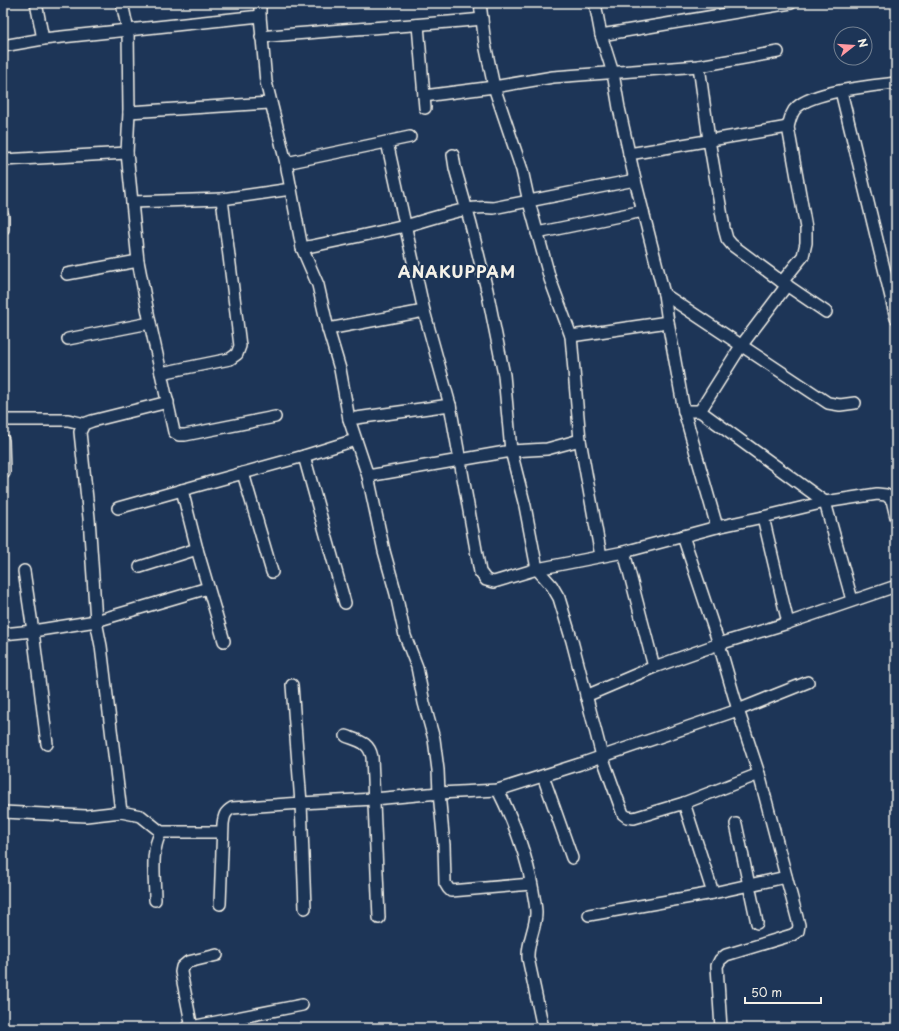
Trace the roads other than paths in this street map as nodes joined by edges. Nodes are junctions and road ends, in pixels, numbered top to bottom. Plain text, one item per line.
1 (36, 3) edge
2 (122, 3) edge
3 (260, 3) edge
4 (480, 3) edge
5 (595, 3) edge
6 (791, 3) edge
7 (260, 16) junction
8 (482, 18) junction
9 (418, 25) junction
10 (128, 31) junction
11 (601, 35) junction
12 (262, 37) junction
13 (43, 39) junction
14 (3, 46) edge
15 (778, 52) dead end
16 (699, 66) junction
17 (613, 73) junction
18 (896, 83) edge
19 (494, 87) junction
20 (841, 91) junction
21 (424, 96) junction
22 (270, 103) junction
23 (425, 108) dead end
24 (129, 112) junction
25 (788, 127) junction
26 (410, 137) dead end
27 (709, 140) junction
28 (387, 142) junction
29 (127, 153) junction
30 (629, 154) junction
31 (452, 155) dead end
32 (3, 160) edge
33 (286, 163) junction
34 (635, 180) junction
35 (290, 189) junction
36 (222, 199) junction
37 (132, 202) junction
38 (529, 202) junction
39 (466, 210) junction
40 (643, 211) junction
41 (3, 216) edge
42 (405, 226) junction
43 (3, 230) edge
44 (537, 233) junction
45 (302, 248) junction
46 (138, 261) junction
47 (67, 274) dead end
48 (784, 284) junction
49 (664, 294) junction
50 (424, 311) junction
51 (826, 312) dead end
52 (896, 318) edge
53 (668, 322) junction
54 (150, 324) junction
55 (328, 329) junction
56 (571, 336) junction
57 (68, 339) dead end
58 (741, 346) junction
59 (161, 372) junction
60 (168, 402) junction
61 (855, 403) dead end
62 (450, 405) junction
63 (684, 411) junction
64 (700, 411) junction
65 (275, 417) dead end
66 (349, 419) junction
67 (3, 420) edge
68 (84, 424) junction
69 (3, 440) edge
70 (355, 440) junction
71 (580, 440) junction
72 (511, 451) junction
73 (304, 456) junction
74 (459, 460) junction
75 (4, 473) edge
76 (243, 473) junction
77 (368, 476) junction
78 (182, 490) junction
79 (825, 502) junction
80 (118, 508) dead end
81 (763, 517) junction
82 (896, 517) edge
83 (717, 527) junction
84 (683, 536) junction
85 (197, 549) junction
86 (624, 552) junction
87 (601, 556) junction
88 (140, 567) dead end
89 (537, 569) junction
90 (24, 571) dead end
91 (272, 572) dead end
92 (896, 586) edge
93 (208, 588) junction
94 (852, 600) junction
95 (345, 603) dead end
96 (96, 621) junction
97 (788, 623) junction
98 (34, 632) junction
99 (3, 634) edge
100 (224, 641) dead end
101 (719, 644) junction
102 (654, 667) junction
103 (808, 682) dead end
104 (292, 685) dead end
105 (586, 696) junction
106 (738, 710) junction
107 (346, 736) dead end
108 (47, 744) dead end
109 (602, 756) junction
110 (759, 774) junction
111 (543, 776) junction
112 (498, 790) junction
113 (439, 793) junction
114 (374, 799) junction
115 (301, 802) junction
116 (684, 803) junction
117 (3, 812) edge
118 (121, 812) junction
119 (736, 824) dead end
120 (161, 832) junction
121 (222, 832) junction
122 (572, 858) dead end
123 (786, 877) junction
124 (531, 884) junction
125 (750, 885) junction
126 (713, 893) junction
127 (155, 900) dead end
128 (220, 904) dead end
129 (305, 908) dead end
130 (589, 915) dead end
131 (379, 918) dead end
132 (757, 922) dead end
133 (217, 955) dead end
134 (302, 1005) dead end
135 (190, 1028) edge
136 (544, 1028) edge
137 (721, 1028) edge

1 - 13 street
2 - 10 street
3 - 7 street
4 - 8 street
5 - 11 street
6 - 11 street
7 - 10 street
7 - 12 street
8 - 9 street
8 - 19 street
9 - 12 street
9 - 21 street
10 - 13 street
10 - 24 street
11 - 17 street
12 - 22 street
13 - 14 street
15 - 16 street
16 - 17 street
16 - 27 street
17 - 19 street
17 - 30 street
18 - 20 street
19 - 21 street
19 - 38 street
20 - 25 street
20 - 52 street
21 - 23 street
22 - 24 street
22 - 33 street
24 - 29 street
25 - 27 street
25 - 48 street
26 - 28 street
27 - 30 street
27 - 48 street
28 - 33 street
28 - 42 street
29 - 32 street
29 - 37 street
30 - 34 street
31 - 39 street
33 - 35 street
34 - 38 street
34 - 40 street
35 - 36 street
35 - 45 street
36 - 37 street
36 - 59 street
37 - 46 street
38 - 39 street
38 - 44 street
39 - 42 street
39 - 72 street
40 - 44 street
40 - 49 street
41 - 43 street
42 - 45 street
42 - 50 street
44 - 56 street
45 - 55 street
46 - 47 street
46 - 54 street
48 - 51 street
48 - 58 street
49 - 53 street
49 - 58 street
50 - 55 street
50 - 62 street
53 - 56 street
53 - 63 street
54 - 57 street
54 - 59 street
55 - 66 street
56 - 71 street
58 - 61 street
58 - 64 street
59 - 60 street
60 - 65 street
60 - 68 street
62 - 66 street
62 - 74 street
63 - 64 street
63 - 83 street
64 - 79 street
66 - 70 street
67 - 68 street
68 - 96 street
69 - 75 street
70 - 73 street
70 - 77 street
71 - 72 street
71 - 87 street
72 - 74 street
72 - 89 street
73 - 76 street
73 - 95 street
74 - 77 street
74 - 89 street
76 - 78 street
76 - 91 street
77 - 113 street
78 - 80 street
78 - 85 street
79 - 81 street
79 - 82 street
79 - 94 street
81 - 83 street
81 - 97 street
83 - 84 street
84 - 86 street
84 - 101 street
85 - 88 street
85 - 93 street
86 - 87 street
86 - 102 street
87 - 89 street
89 - 105 street
90 - 98 street
92 - 94 street
93 - 96 street
93 - 100 street
94 - 97 street
96 - 98 street
96 - 118 street
97 - 101 street
98 - 99 street
98 - 108 street
101 - 102 street
101 - 106 street
102 - 105 street
103 - 106 street
104 - 115 street
105 - 109 street
106 - 109 street
106 - 110 street
107 - 114 street
109 - 111 street
109 - 116 street
110 - 116 street
110 - 123 street
111 - 112 street
111 - 122 street
112 - 113 street
112 - 124 street
113 - 114 street
113 - 124 street
114 - 115 street
114 - 131 street
115 - 121 street
115 - 129 street
116 - 126 street
117 - 118 street
118 - 120 street
119 - 125 street
120 - 121 street
120 - 127 street
121 - 128 street
123 - 125 street
123 - 137 street
124 - 136 street
125 - 126 street
125 - 132 street
126 - 130 street
133 - 135 street
134 - 135 street

